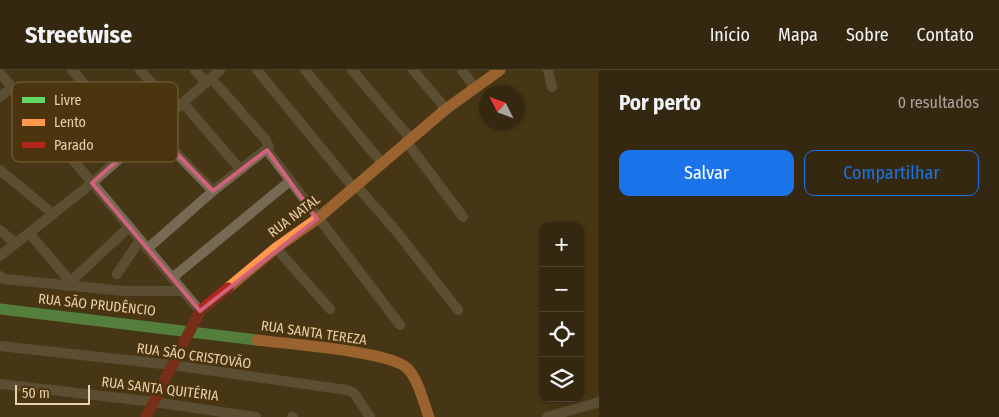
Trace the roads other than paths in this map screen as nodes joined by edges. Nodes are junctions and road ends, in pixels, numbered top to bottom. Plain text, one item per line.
1 (72, 70) edge
2 (140, 70) edge
3 (196, 70) edge
4 (220, 70) edge
5 (257, 70) edge
6 (305, 70) edge
7 (352, 70) edge
8 (413, 70) edge
9 (462, 70) edge
10 (500, 70) edge
11 (548, 70) edge
12 (0, 73) edge
13 (209, 80) junction
14 (82, 82) edge
15 (153, 82) edge
16 (12, 87) joint
17 (474, 87) junction
18 (552, 87) dead end
19 (0, 97) edge
20 (179, 106) joint
21 (446, 109) junction
22 (408, 140) junction
23 (267, 150) junction
24 (178, 155) edge
25 (74, 162) edge
26 (116, 162) edge
27 (381, 162) junction
28 (240, 169) junction
29 (0, 170) edge
30 (290, 181) junction
31 (92, 183) junction
32 (354, 186) junction
33 (213, 191) junction
34 (52, 213) junction
35 (463, 217) dead end
36 (317, 219) junction
37 (129, 227) junction
38 (0, 230) edge
39 (29, 233) junction
40 (140, 240) junction
41 (15, 243) junction
42 (276, 248) junction
43 (147, 249) junction
44 (0, 256) edge
45 (117, 274) dead end
46 (0, 276) edge
47 (172, 278) junction
48 (68, 284) junction
49 (183, 291) junction
50 (0, 309) edge
51 (330, 309) dead end
52 (458, 310) dead end
53 (200, 311) junction
54 (400, 325) dead end
55 (190, 331) junction
56 (0, 346) edge
57 (172, 366) junction
58 (0, 384) edge
59 (154, 402) junction
60 (599, 402) edge
61 (146, 417) edge
62 (256, 417) edge
63 (370, 417) edge
64 (429, 417) edge
65 (547, 417) edge

1 - 14 street
2 - 15 street
3 - 13 street
4 - 13 street
5 - 32 street
6 - 27 street
7 - 22 street
8 - 21 street
9 - 17 street
10 - 17 street, RUA NATAL
11 - 18 street
12 - 16 street
13 - 20 street
13 - 23 street
16 - 19 street
17 - 21 street, RUA NATAL
20 - 28 street
21 - 22 street, RUA NATAL
22 - 27 street, RUA NATAL
22 - 35 street
23 - 28 street
23 - 30 street
24 - 33 street
25 - 31 street
26 - 31 street
27 - 32 street, RUA NATAL
28 - 33 street
29 - 34 street
30 - 36 street
30 - 47 street
31 - 34 street
31 - 37 street
32 - 36 street, RUA NATAL
32 - 52 street
33 - 43 street
34 - 39 street
36 - 42 street, RUA NATAL
36 - 54 street
37 - 40 street
37 - 48 street
38 - 41 street
39 - 41 street
39 - 48 street
40 - 43 street
40 - 45 street
41 - 44 street
42 - 51 street
42 - 53 street, RUA NATAL
43 - 47 street
46 - 48 street
47 - 49 street
48 - 49 street
49 - 53 street
50 - 55 street, RUA SÃO PRUDÊNCIO
53 - 55 street, RUA NATAL
55 - 57 street, RUA NATAL
55 - 64 street, RUA SANTA TEREZA
56 - 57 street, RUA SÃO CRISTOVÃO
57 - 59 street, RUA NATAL
57 - 63 street, RUA SÃO CRISTOVÃO
58 - 59 street, RUA SANTA QUITÉRIA
59 - 61 street, RUA NATAL
59 - 62 street, RUA SANTA QUITÉRIA
60 - 65 street

